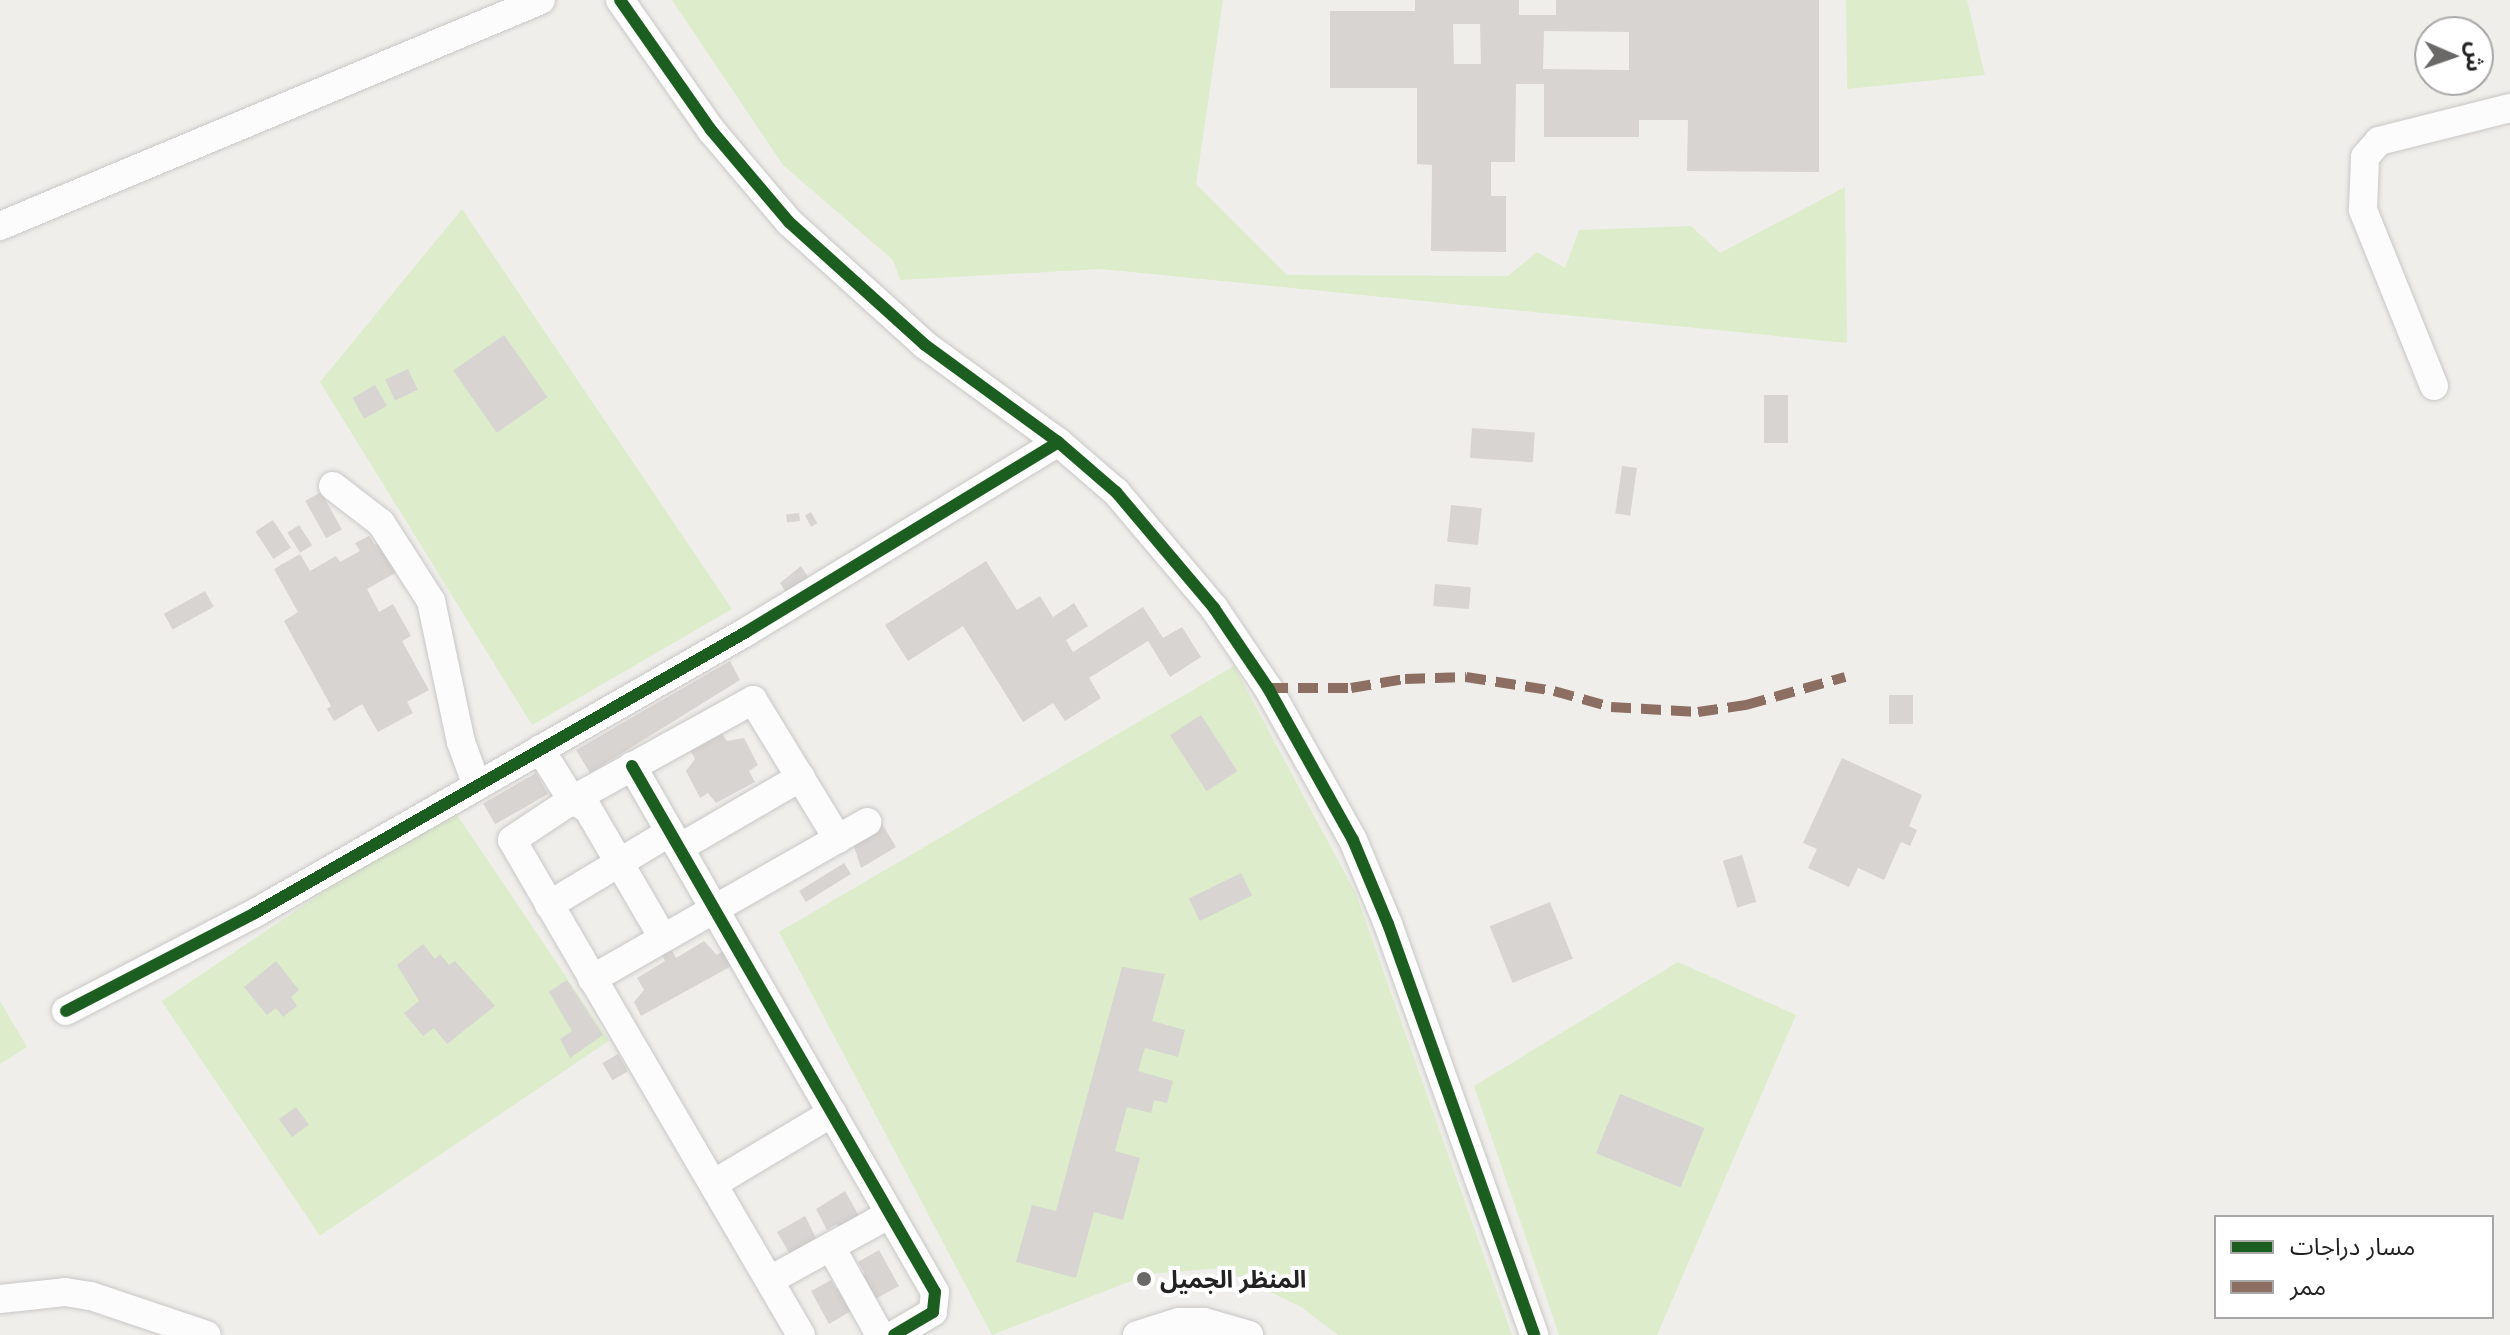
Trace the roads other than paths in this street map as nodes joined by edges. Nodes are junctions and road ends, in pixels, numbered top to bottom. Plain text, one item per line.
1 (541, 0) edge
2 (620, 0) edge
3 (2510, 108) edge
4 (0, 226) edge
5 (2434, 386) dead end
6 (1058, 442) junction
7 (333, 486) dead end
8 (540, 749) junction
9 (632, 766) junction
10 (801, 777) junction
11 (477, 786) junction
12 (572, 800) junction
13 (867, 822) dead end
14 (838, 839) junction
15 (675, 840) junction
16 (611, 868) junction
17 (549, 905) junction
18 (715, 909) junction
19 (655, 943) junction
20 (592, 979) junction
21 (66, 1011) dead end
22 (832, 1113) junction
23 (713, 1184) junction
24 (890, 1214) junction
25 (831, 1247) junction
26 (770, 1280) junction
27 (0, 1299) edge
28 (207, 1335) edge
29 (801, 1335) edge
30 (880, 1335) edge
31 (894, 1335) edge
32 (1137, 1335) edge
33 (1249, 1335) edge
34 (1534, 1335) edge

1 - 4 street
2 - 6 street
3 - 5 street
6 - 8 street
6 - 34 street
7 - 11 street
8 - 11 street
8 - 12 street
9 - 10 street
9 - 12 street
9 - 15 street
10 - 14 street
10 - 15 street
11 - 21 street
12 - 16 street
12 - 17 street
13 - 14 street
14 - 18 street
15 - 16 street
15 - 18 street
16 - 17 street
16 - 19 street
17 - 20 street
18 - 19 street
18 - 22 street
19 - 20 street
20 - 23 street
22 - 23 street
22 - 24 street
23 - 26 street
24 - 25 street
24 - 31 street
25 - 26 street
25 - 30 street
26 - 29 street
27 - 28 street
32 - 33 street

